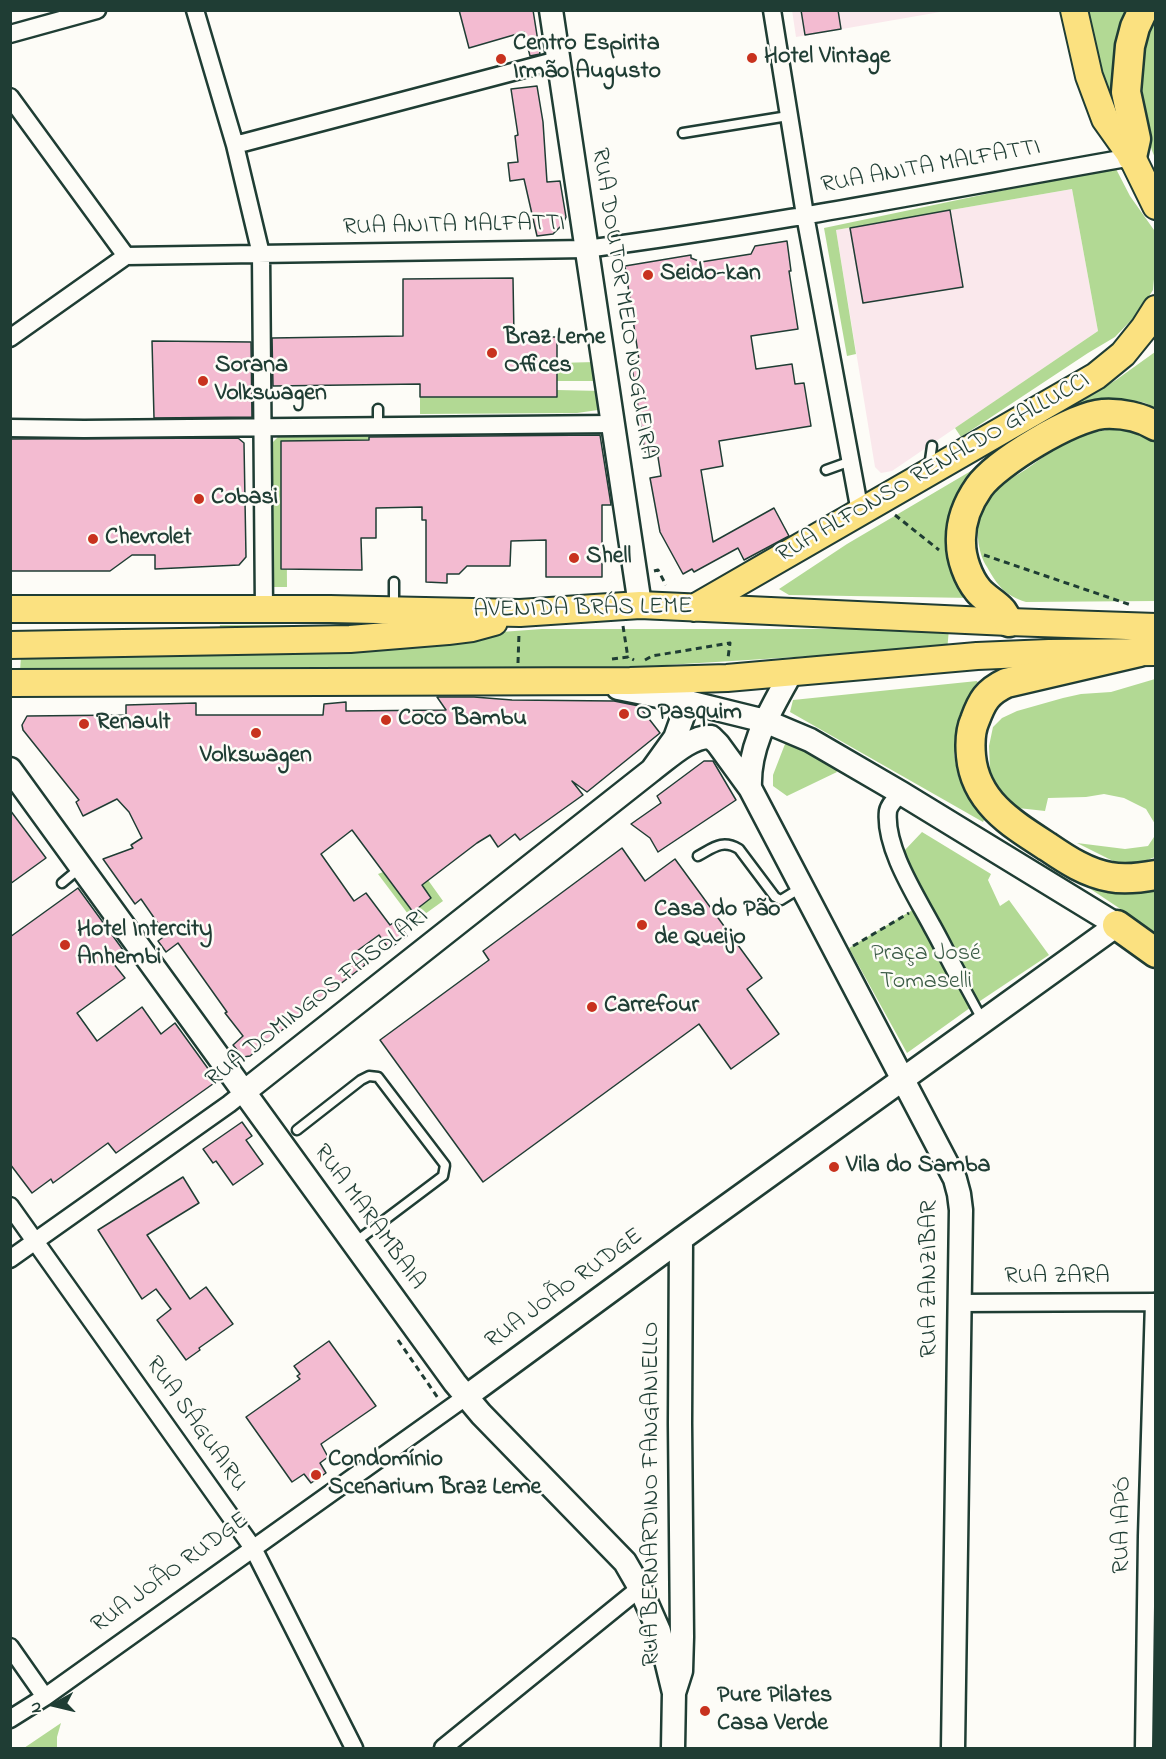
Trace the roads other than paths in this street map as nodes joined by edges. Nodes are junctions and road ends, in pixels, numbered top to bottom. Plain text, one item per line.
1 (97, 10) edge
2 (195, 10) edge
3 (551, 10) edge
4 (772, 10) edge
5 (1074, 10) edge
6 (1143, 10) edge
7 (10, 34) edge
8 (558, 60) junction
9 (10, 97) edge
10 (788, 116) junction
11 (16, 118) edge
12 (683, 133) dead end
13 (235, 146) junction
14 (1132, 157) junction
15 (1155, 206) edge
16 (805, 215) junction
17 (586, 249) junction
18 (261, 254) junction
19 (126, 256) junction
20 (1155, 309) edge
21 (10, 338) edge
22 (378, 409) dead end
23 (614, 424) junction
24 (378, 426) junction
25 (1155, 426) edge
26 (263, 427) junction
27 (10, 428) edge
28 (932, 446) dead end
29 (851, 461) junction
30 (826, 470) dead end
31 (928, 473) junction
32 (869, 507) junction
33 (394, 582) dead end
34 (630, 606) junction
35 (694, 608) junction
36 (10, 609) edge
37 (264, 609) junction
38 (394, 610) junction
39 (520, 613) junction
40 (1009, 622) junction
41 (1155, 627) edge
42 (10, 645) edge
43 (1148, 652) edge
44 (791, 673) junction
45 (578, 682) junction
46 (10, 683) edge
47 (688, 702) junction
48 (765, 721) junction
49 (718, 744) joint
50 (10, 769) edge
51 (652, 770) junction
52 (750, 788) junction
53 (901, 793) junction
54 (698, 856) dead end
55 (81, 867) junction
56 (1155, 875) edge
57 (62, 882) dead end
58 (802, 887) junction
59 (1117, 925) junction
60 (1155, 954) edge
61 (958, 975) joint
62 (983, 1022) junction
63 (903, 1079) junction
64 (244, 1092) junction
65 (297, 1130) dead end
66 (10, 1206) edge
67 (360, 1238) junction
68 (681, 1239) junction
69 (36, 1241) junction
70 (10, 1259) edge
71 (1155, 1302) edge
72 (958, 1303) junction
73 (467, 1396) junction
74 (253, 1548) junction
75 (640, 1588) junction
76 (682, 1619) junction
77 (10, 1647) edge
78 (674, 1693) junction
79 (45, 1697) junction
80 (10, 1719) edge
81 (354, 1749) edge
82 (443, 1749) edge
83 (673, 1749) edge
84 (953, 1749) edge
85 (1144, 1749) edge

1 - 7 street
2 - 13 street
3 - 8 street, RUA DOUTOR MELO NOGUEIRA
4 - 10 street
5 - 14 main road
6 - 14 highway
8 - 13 street
8 - 17 street, RUA DOUTOR MELO NOGUEIRA
9 - 11 street
10 - 12 lane
10 - 16 street
11 - 19 street
13 - 18 street
14 - 15 main road
14 - 16 street, RUA ANITA MALFATTI
16 - 17 street, RUA ANITA MALFATTI
16 - 29 street
17 - 18 street, RUA ANITA MALFATTI
17 - 23 street, RUA DOUTOR MELO NOGUEIRA
18 - 19 street, RUA ANITA MALFATTI
18 - 26 street
19 - 21 street
20 - 31 main road, RUA ALFONSO RENALDO GALLUCCI
22 - 24 lane
23 - 24 street
23 - 34 street, RUA DOUTOR MELO NOGUEIRA
24 - 26 street
25 - 40 highway
26 - 27 street
26 - 37 street
28 - 31 lane
29 - 30 lane
29 - 32 street
31 - 32 main road, RUA ALFONSO RENALDO GALLUCCI
32 - 35 main road, RUA ALFONSO RENALDO GALLUCCI
33 - 38 lane
34 - 35 main road, AVENIDA BRÁS LEME
34 - 39 main road, AVENIDA BRÁS LEME
35 - 40 main road, AVENIDA BRÁS LEME
36 - 37 main road, AVENIDA BRÁS LEME
37 - 38 main road, AVENIDA BRÁS LEME
38 - 39 main road, AVENIDA BRÁS LEME
39 - 42 main road
40 - 41 main road, AVENIDA BRÁS LEME
43 - 44 main road
43 - 56 highway
44 - 45 main road
44 - 48 street
45 - 46 main road
45 - 47 street
47 - 48 street
47 - 51 street, RUA DOMINGOS FASOLARI
48 - 52 street
48 - 53 street
49 - 51 street, RUA DOMINGOS FASOLARI
49 - 52 street, RUA ZANZIBAR
50 - 55 street, RUA MARAMBAIA
51 - 64 street, RUA DOMINGOS FASOLARI
52 - 58 street, RUA ZANZIBAR
53 - 59 street
53 - 61 street
54 - 58 lane
55 - 57 lane
55 - 64 street, RUA MARAMBAIA
58 - 63 street, RUA ZANZIBAR
59 - 60 highway
59 - 62 street, RUA JOÃO RUDGE
61 - 62 lane
62 - 63 street, RUA JOÃO RUDGE
63 - 68 street, RUA JOÃO RUDGE
63 - 72 street, RUA ZANZIBAR
64 - 67 street, RUA MARAMBAIA
64 - 69 street, RUA DOMINGOS FASOLARI
65 - 67 lane
66 - 69 street, RUA SÁGUAIRU
67 - 73 street, RUA MARAMBAIA
68 - 73 street, RUA JOÃO RUDGE
68 - 76 street, RUA BERNARDINO FANGANIELLO
69 - 70 street, RUA DOMINGOS FASOLARI
69 - 74 street, RUA SÁGUAIRU
71 - 72 street, RUA ZARA
71 - 85 street, RUA IAPÓ
72 - 84 street, RUA ZANZIBAR
73 - 74 street, RUA JOÃO RUDGE
73 - 75 street, RUA MARAMBAIA
74 - 79 street, RUA JOÃO RUDGE
74 - 81 street, RUA SÁGUAIRU
75 - 76 street
75 - 78 street, RUA MARAMBAIA
75 - 82 street
76 - 78 street, RUA BERNARDINO FANGANIELLO
77 - 79 street
78 - 83 street, RUA BERNARDINO FANGANIELLO
79 - 80 street, RUA JOÃO RUDGE

